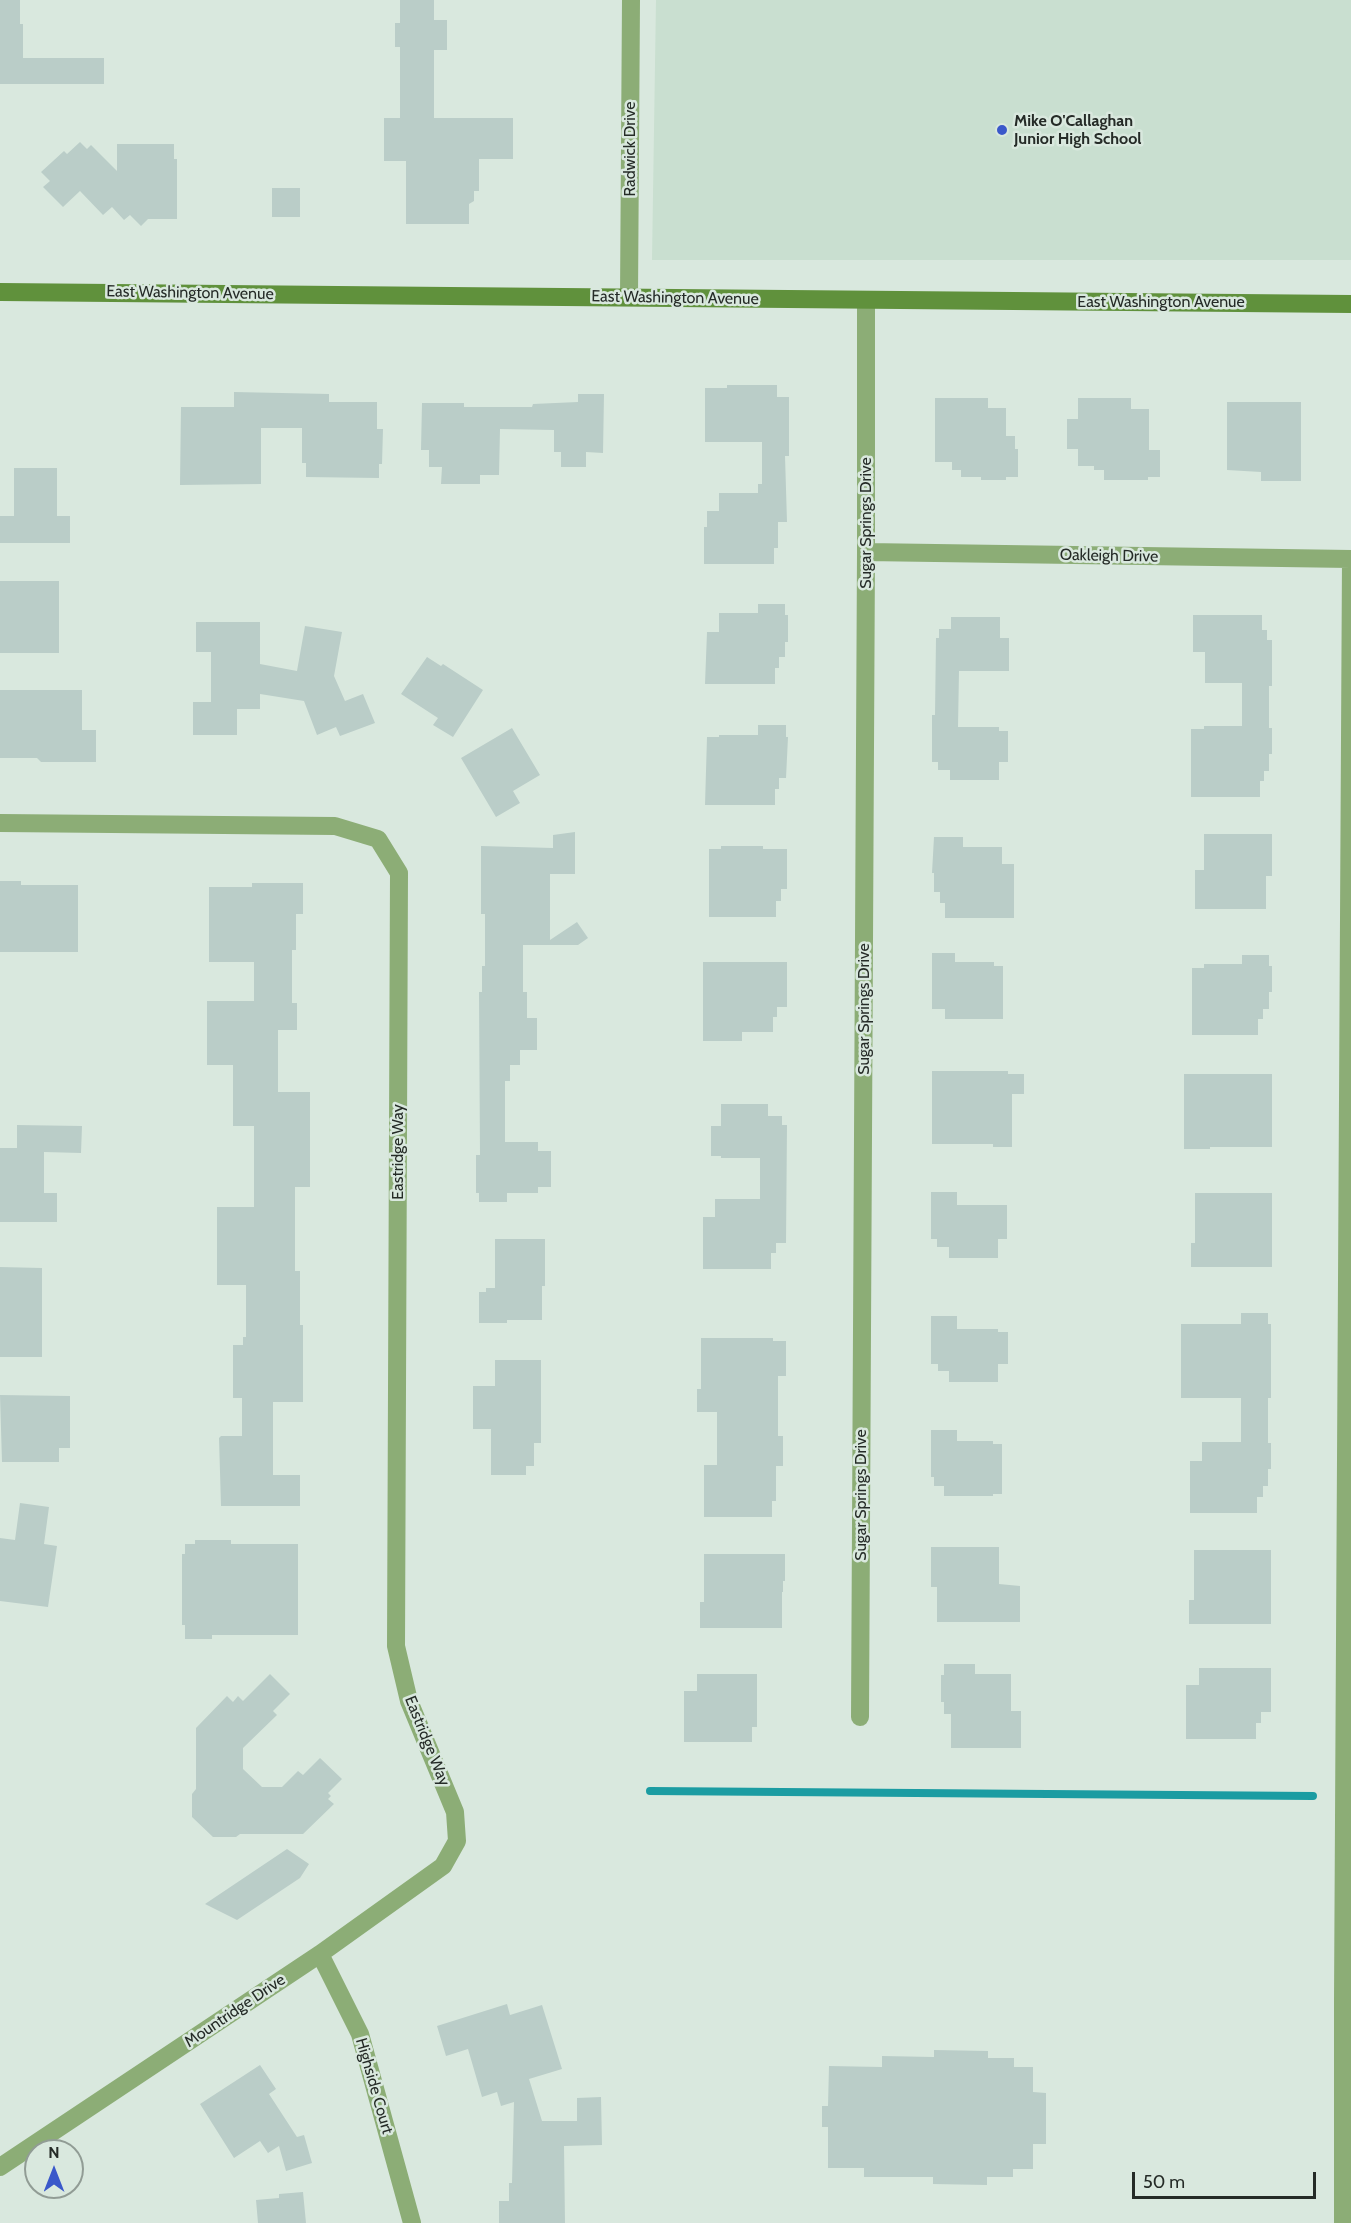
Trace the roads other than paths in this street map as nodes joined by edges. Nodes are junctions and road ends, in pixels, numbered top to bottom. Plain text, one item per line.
1 (631, 0) edge
2 (0, 291) edge
3 (629, 297) junction
4 (866, 301) junction
5 (1351, 304) edge
6 (867, 552) junction
7 (1351, 559) edge
8 (0, 823) edge
9 (860, 1717) dead end
10 (1348, 1809) edge
11 (457, 1841) joint
12 (320, 1954) junction
13 (0, 2167) edge
14 (412, 2223) edge
15 (1343, 2223) edge

1 - 3 street, Radwick Drive
2 - 3 street, East Washington Avenue
3 - 4 street, East Washington Avenue
4 - 5 street, East Washington Avenue
4 - 6 street, Sugar Springs Drive
6 - 7 street, Oakleigh Drive
6 - 9 street, Sugar Springs Drive
7 - 10 street
8 - 11 street, Eastridge Way
10 - 15 street
11 - 12 street, Mountridge Drive
12 - 13 street, Mountridge Drive
12 - 14 street, Highside Court

